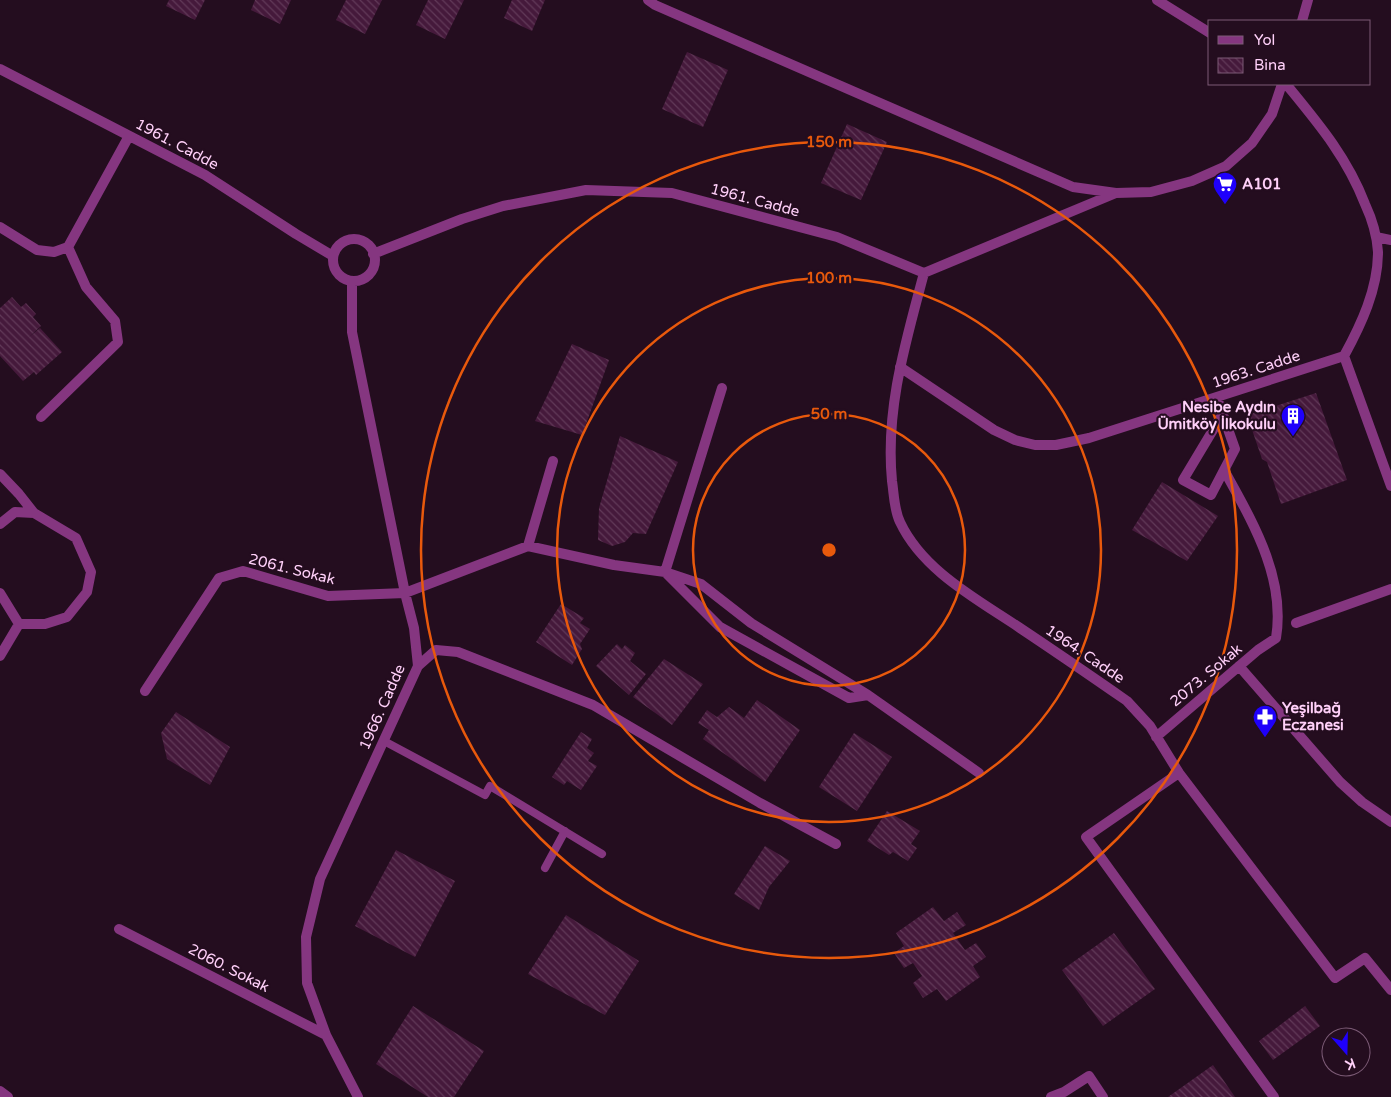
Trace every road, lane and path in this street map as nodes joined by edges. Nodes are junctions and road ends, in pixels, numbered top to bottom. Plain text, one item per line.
1 (648, 0) edge
2 (1157, 0) edge
3 (1308, 0) edge
4 (1302, 20) edge
5 (1208, 33) edge
6 (0, 69) edge
7 (1282, 85) edge
8 (1287, 85) edge
9 (129, 136) junction
10 (1116, 192) junction
11 (0, 227) edge
12 (1376, 237) junction
13 (1391, 240) edge
14 (68, 247) junction
15 (373, 254) junction
16 (333, 256) junction
17 (924, 273) junction
18 (352, 281) junction
19 (1344, 356) junction
20 (900, 367) junction
21 (722, 388) dead end
22 (1217, 398) junction
23 (1222, 415) junction
24 (41, 417) dead end
25 (553, 461) dead end
26 (1224, 470) junction
27 (0, 474) edge
28 (1391, 486) edge
29 (34, 513) junction
30 (0, 524) edge
31 (528, 546) junction
32 (665, 572) junction
33 (1391, 589) edge
34 (0, 593) edge
35 (405, 593) junction
36 (1296, 623) dead end
37 (19, 624) junction
38 (0, 656) edge
39 (418, 666) junction
40 (1240, 666) junction
41 (145, 691) dead end
42 (868, 695) junction
43 (1156, 737) junction
44 (384, 741) junction
45 (980, 773) dead end
46 (1179, 773) junction
47 (1391, 822) edge
48 (565, 831) junction
49 (836, 844) dead end
50 (602, 854) dead end
51 (545, 868) dead end
52 (120, 929) dead end
53 (1391, 990) edge
54 (326, 1035) junction
55 (0, 1091) edge
56 (8, 1097) edge
57 (358, 1097) edge
58 (1051, 1097) edge
59 (1103, 1097) edge
60 (1274, 1097) edge

1 - 10 street
2 - 5 street
3 - 4 street
6 - 9 street, 1961. Cadde
7 - 10 street
8 - 12 street
9 - 14 street
9 - 16 street, 1961. Cadde
10 - 17 street
11 - 14 street
12 - 13 street
12 - 19 street
14 - 24 street
15 - 16 street
15 - 17 street, 1961. Cadde
15 - 18 street
16 - 18 street
17 - 20 street, 1964. Cadde
18 - 35 street, 1966. Cadde
19 - 22 street, 1963. Cadde
19 - 28 street
20 - 22 street, 1963. Cadde
20 - 43 street, 1964. Cadde
21 - 32 street
22 - 23 street
23 - 26 street
23 - 26 street
25 - 31 street
26 - 40 street, 2073. Sokak
27 - 29 street
29 - 30 street
29 - 37 street
31 - 32 street
31 - 35 street, 2061. Sokak
32 - 42 street
32 - 42 street
33 - 36 street
34 - 37 street
35 - 39 street, 1966. Cadde
35 - 41 street, 2061. Sokak
37 - 38 street
39 - 44 street, 1966. Cadde
39 - 49 street
40 - 43 street, 2073. Sokak
40 - 47 street
42 - 45 street
43 - 46 street, 1964. Cadde
44 - 48 lane
44 - 54 street, 1966. Cadde
46 - 53 street, 1964. Cadde
46 - 60 street
48 - 50 lane
48 - 51 lane
52 - 54 street, 2060. Sokak
54 - 57 street, 1966. Cadde
55 - 56 street
58 - 59 street

